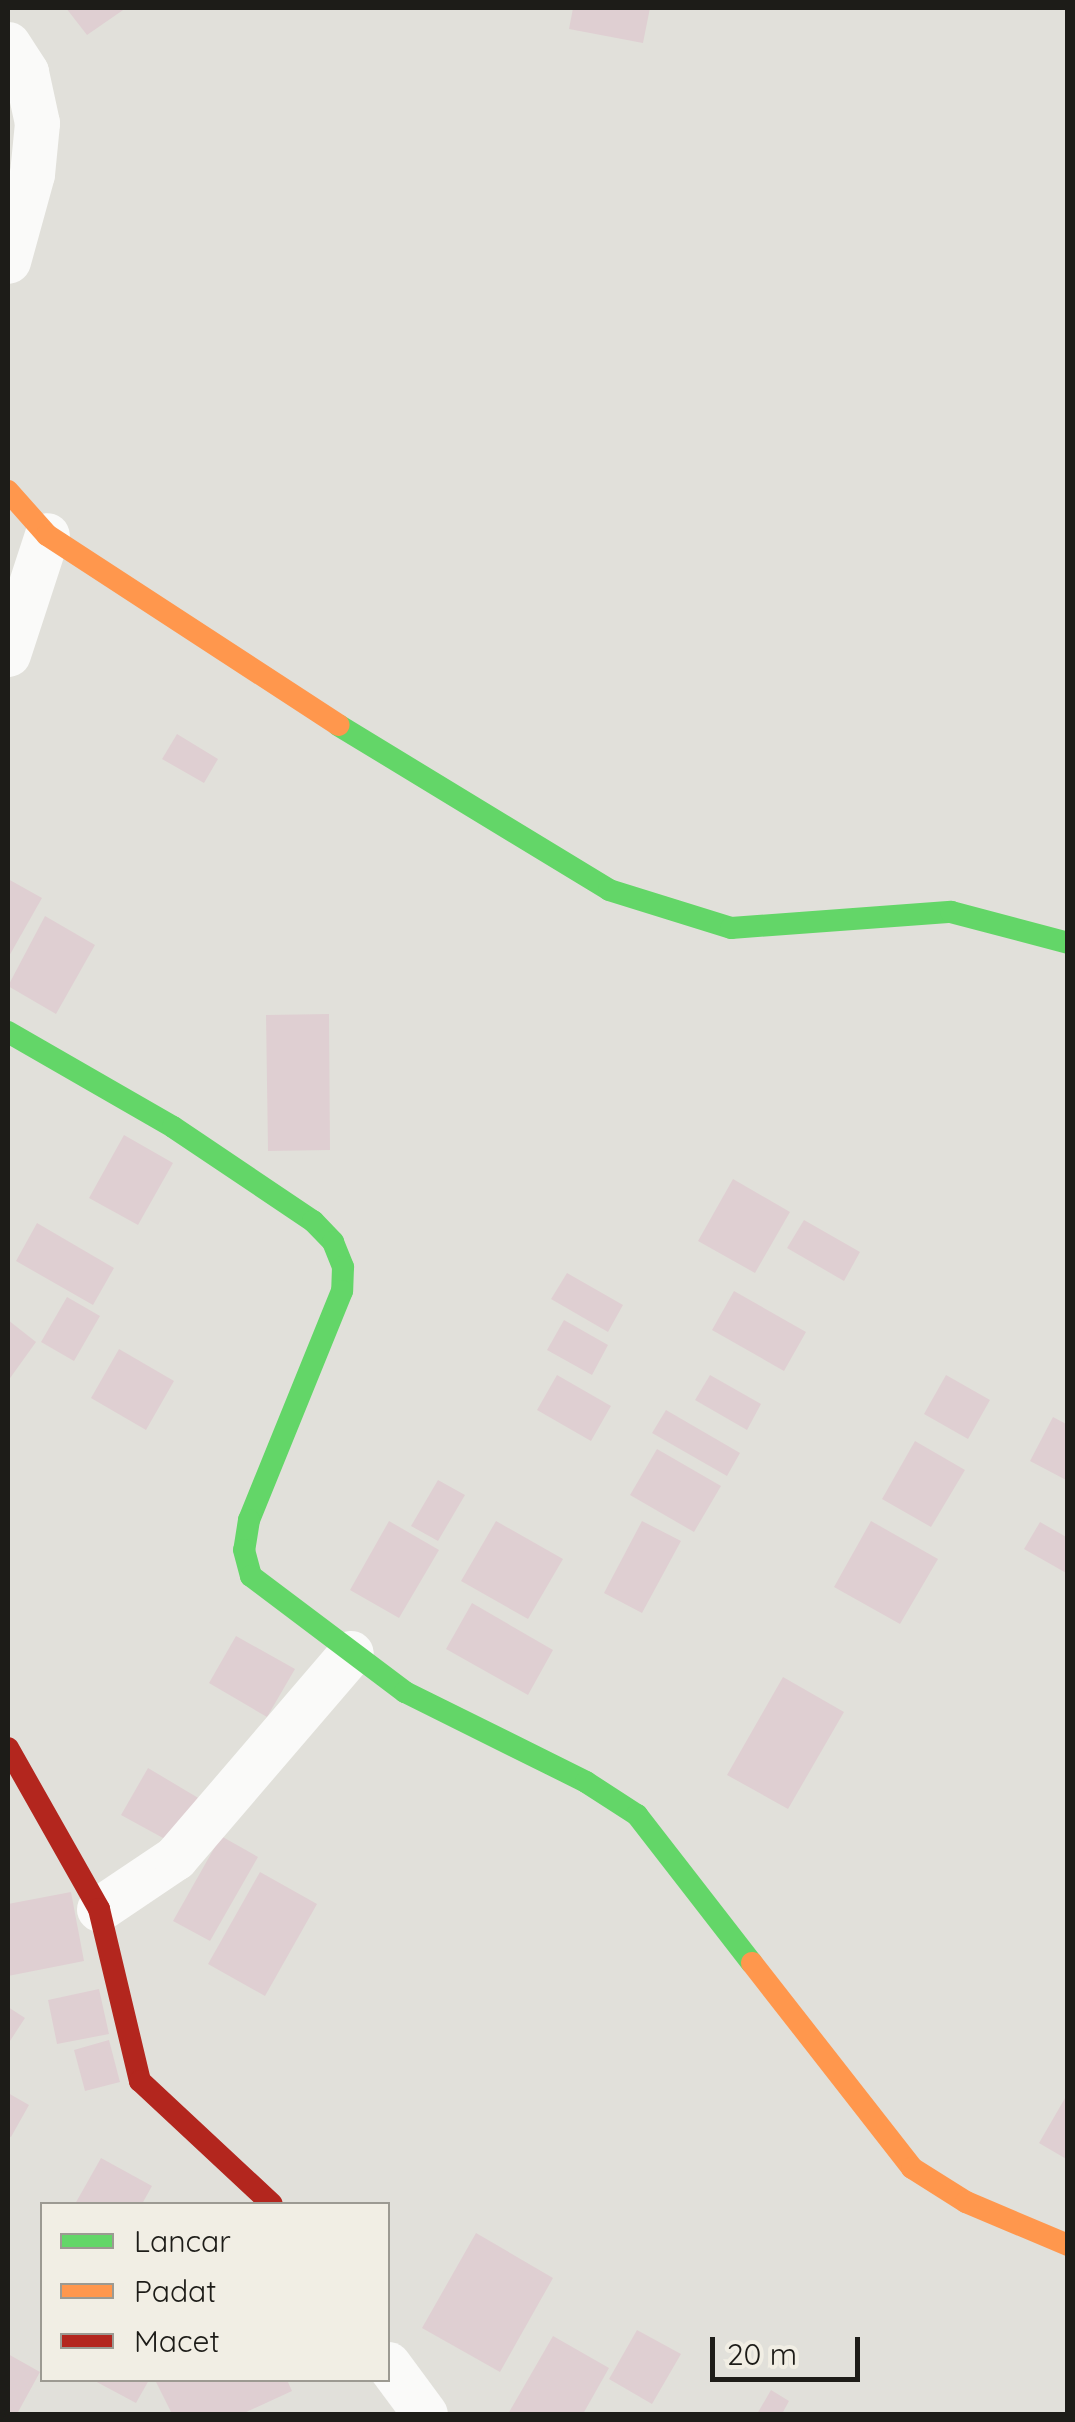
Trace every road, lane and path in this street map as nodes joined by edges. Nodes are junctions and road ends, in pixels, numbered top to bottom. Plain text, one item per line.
1 (8, 44) edge
2 (8, 261) edge
3 (8, 491) edge
4 (48, 536) junction
5 (8, 654) edge
6 (1068, 943) edge
7 (8, 1032) edge
8 (351, 1654) junction
9 (8, 1748) edge
10 (99, 1909) junction
11 (270, 2202) edge
12 (1068, 2245) edge
13 (390, 2367) edge
14 (425, 2414) edge

1 - 2 street
3 - 4 street
4 - 5 street
4 - 6 street
7 - 8 street
8 - 10 street
8 - 12 street
9 - 10 street
10 - 11 street
13 - 14 street

